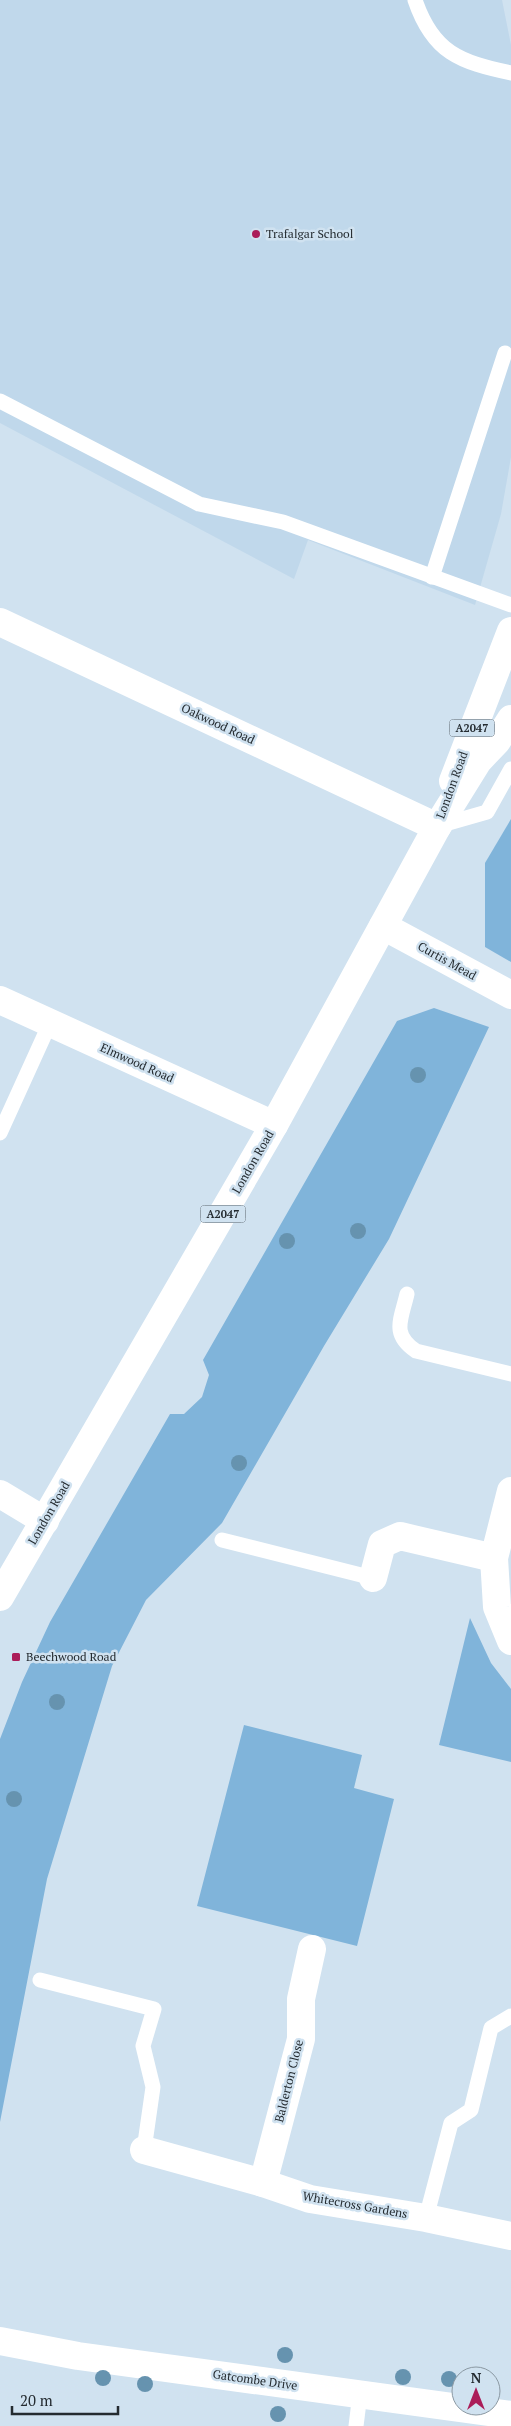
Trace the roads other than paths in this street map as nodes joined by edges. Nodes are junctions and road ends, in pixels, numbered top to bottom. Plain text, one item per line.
1 (415, 0) edge
2 (511, 73) edge
3 (505, 354) dead end
4 (0, 401) edge
5 (432, 577) junction
6 (511, 605) edge
7 (0, 622) edge
8 (511, 631) edge
9 (511, 719) edge
10 (511, 769) edge
11 (437, 827) junction
12 (383, 926) junction
13 (511, 995) edge
14 (0, 1000) edge
15 (50, 1023) junction
16 (274, 1125) junction
17 (0, 1134) edge
18 (408, 1294) dead end
19 (511, 1374) edge
20 (511, 1491) edge
21 (0, 1494) edge
22 (45, 1521) junction
23 (222, 1540) dead end
24 (494, 1558) junction
25 (373, 1578) joint
26 (0, 1597) edge
27 (511, 1641) edge
28 (312, 1950) dead end
29 (40, 1980) dead end
30 (511, 2016) edge
31 (144, 2150) joint
32 (264, 2183) junction
33 (426, 2218) junction
34 (511, 2236) edge
35 (0, 2341) edge
36 (360, 2394) junction
37 (511, 2415) edge
38 (356, 2426) edge

1 - 2 lane
3 - 5 lane
4 - 5 lane
5 - 6 lane
7 - 11 street, Oakwood Road
8 - 11 street, London Road / A2047
9 - 11 street, London Road / A2047
10 - 11 lane
11 - 12 street, London Road / A2047
12 - 13 street, Curtis Mead
12 - 16 street, London Road / A2047
14 - 15 street, Elmwood Road
15 - 16 street, Elmwood Road
15 - 17 lane
16 - 22 street, London Road / A2047
18 - 19 lane
20 - 24 street
21 - 22 street
22 - 26 street, London Road / A2047
23 - 25 lane
24 - 25 street
24 - 27 street
28 - 32 street, Balderton Close
29 - 31 lane
30 - 33 lane
31 - 32 street, Whitecross Gardens
32 - 33 street, Whitecross Gardens
33 - 34 street, Whitecross Gardens
35 - 36 street, Gatcombe Drive
36 - 37 street, Gatcombe Drive
36 - 38 lane

